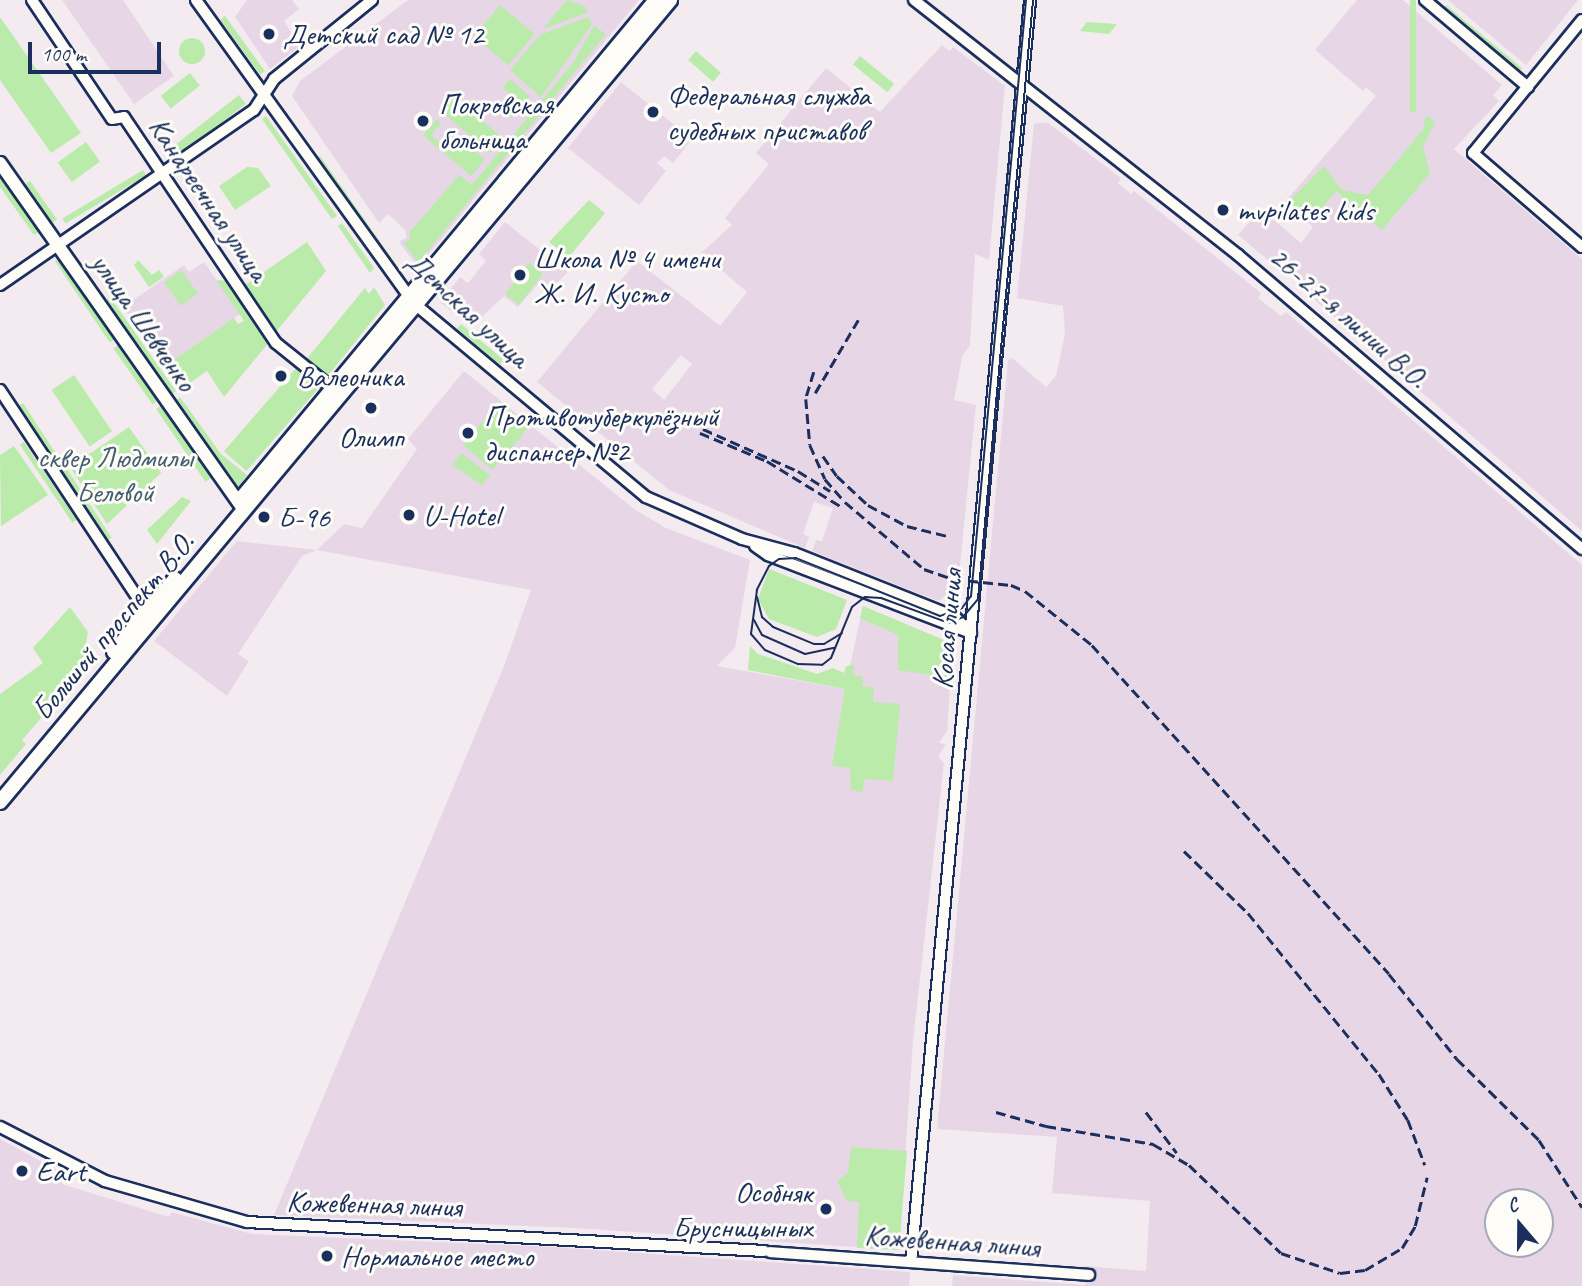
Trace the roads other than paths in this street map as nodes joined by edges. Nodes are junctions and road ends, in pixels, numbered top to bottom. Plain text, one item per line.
1 (32, 0) edge
2 (196, 0) edge
3 (372, 0) edge
4 (656, 0) edge
5 (670, 0) edge
6 (914, 0) edge
7 (1030, 0) edge
8 (1424, 0) edge
9 (1582, 20) edge
10 (1022, 83) junction
11 (1528, 86) junction
12 (263, 96) junction
13 (0, 163) edge
14 (162, 173) junction
15 (58, 244) junction
16 (1582, 247) edge
17 (0, 285) edge
18 (412, 301) junction
19 (332, 388) junction
20 (0, 390) edge
21 (241, 507) junction
22 (1582, 549) edge
23 (150, 616) junction
24 (971, 633) junction
25 (0, 787) edge
26 (0, 802) edge
27 (0, 1127) edge
28 (911, 1262) junction
29 (1088, 1275) dead end

1 - 14 street, Канареечная улица
2 - 12 street, Детская улица
3 - 12 street
4 - 18 main road, Большой проспект В.О.
5 - 18 main road, Большой проспект В.О.
6 - 10 street, 26-27-я линии В.О.
7 - 10 street, Косая линия
8 - 11 street
9 - 11 street
10 - 22 street, 26-27-я линии В.О.
10 - 24 street, Косая линия
11 - 16 street
12 - 14 street
12 - 18 street, Детская улица
13 - 15 street, улица Шевченко
14 - 15 street
14 - 19 street, Канареечная улица
15 - 17 street
15 - 21 street, улица Шевченко
18 - 19 main road, Большой проспект В.О.
18 - 21 main road, Большой проспект В.О.
18 - 24 street, Детская улица
19 - 21 main road, Большой проспект В.О.
20 - 23 street
21 - 23 main road, Большой проспект В.О.
23 - 25 main road, Большой проспект В.О.
23 - 26 main road, Большой проспект В.О.
24 - 28 street, Косая линия
27 - 28 street, Кожевенная линия
28 - 29 street, Кожевенная линия

